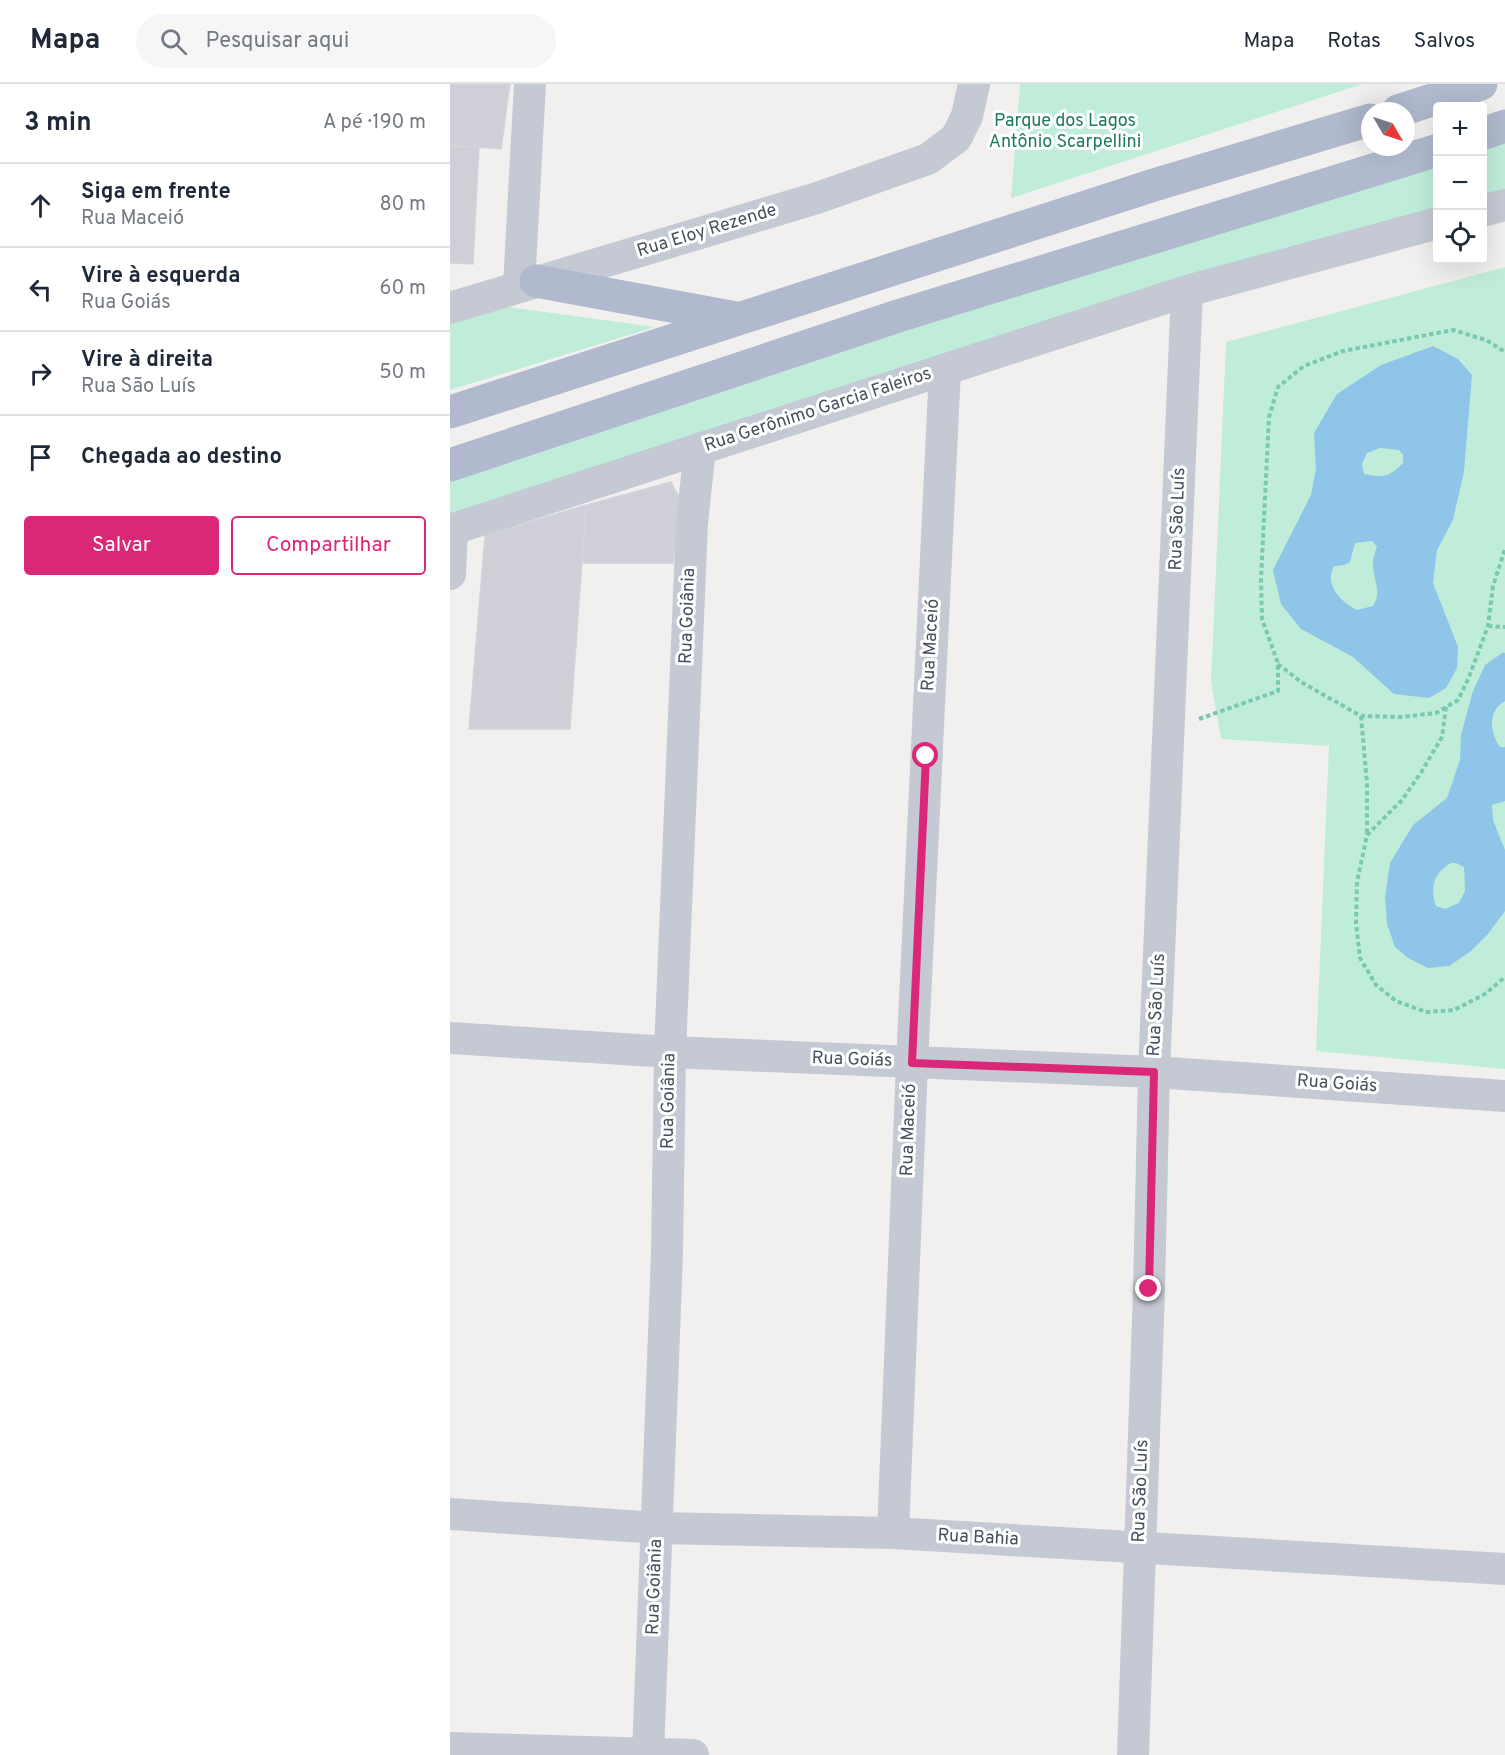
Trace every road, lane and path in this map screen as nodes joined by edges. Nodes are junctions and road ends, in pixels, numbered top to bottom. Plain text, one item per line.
1 (530, 84) edge
2 (974, 84) edge
3 (1481, 84) edge
4 (1415, 105) edge
5 (1361, 123) edge
6 (1505, 126) edge
7 (1487, 132) edge
8 (1433, 151) edge
9 (1505, 205) edge
10 (1486, 210) edge
11 (1433, 224) edge
12 (528, 284) junction
13 (1187, 291) junction
14 (450, 308) edge
15 (741, 319) junction
16 (1505, 352) edge
17 (945, 369) junction
18 (450, 412) edge
19 (700, 448) junction
20 (450, 465) edge
21 (451, 529) edge
22 (1505, 549) edge
23 (450, 574) edge
24 (1488, 626) junction
25 (1505, 627) edge
26 (1278, 663) junction
27 (1446, 707) junction
28 (1361, 716) junction
29 (1170, 730) junction
30 (1367, 835) junction
31 (1505, 977) edge
32 (450, 1038) edge
33 (670, 1052) junction
34 (912, 1063) junction
35 (1154, 1072) junction
36 (1505, 1096) edge
37 (450, 1514) edge
38 (658, 1528) junction
39 (893, 1533) junction
40 (1139, 1547) junction
41 (1505, 1569) edge
42 (450, 1748) edge
43 (648, 1754) edge
44 (693, 1755) edge
45 (1133, 1755) edge

1 - 12 street
2 - 12 street, Rua Eloy Rezende
3 - 4 main road
5 - 15 main road
6 - 7 main road
8 - 20 main road
9 - 10 street
11 - 13 street, Rua Gerônimo Garcia Faleiros
12 - 14 street, Rua Eloy Rezende
12 - 15 main road
13 - 17 street, Rua Gerônimo Garcia Faleiros
13 - 29 street, Rua São Luís
15 - 18 main road
16 - 26 path
17 - 19 street, Rua Gerônimo Garcia Faleiros
17 - 34 street, Rua Maceió
19 - 21 street, Rua Gerônimo Garcia Faleiros
19 - 33 street, Rua Goiânia
21 - 23 street
22 - 24 path
24 - 25 path
24 - 27 path
26 - 28 path
26 - 29 path
27 - 28 path
27 - 30 path
28 - 30 path
29 - 35 street, Rua São Luís
30 - 31 path
32 - 33 street, Rua Goiás
33 - 34 street, Rua Goiás
33 - 38 street, Rua Goiânia
34 - 35 street, Rua Goiás
34 - 39 street, Rua Maceió
35 - 36 street, Rua Goiás
35 - 40 street, Rua São Luís
37 - 38 street, Rua Bahia
38 - 39 street, Rua Bahia
38 - 43 street, Rua Goiânia
39 - 40 street, Rua Bahia
40 - 41 street, Rua Bahia
40 - 45 street, Rua São Luís
42 - 43 street
43 - 44 street

